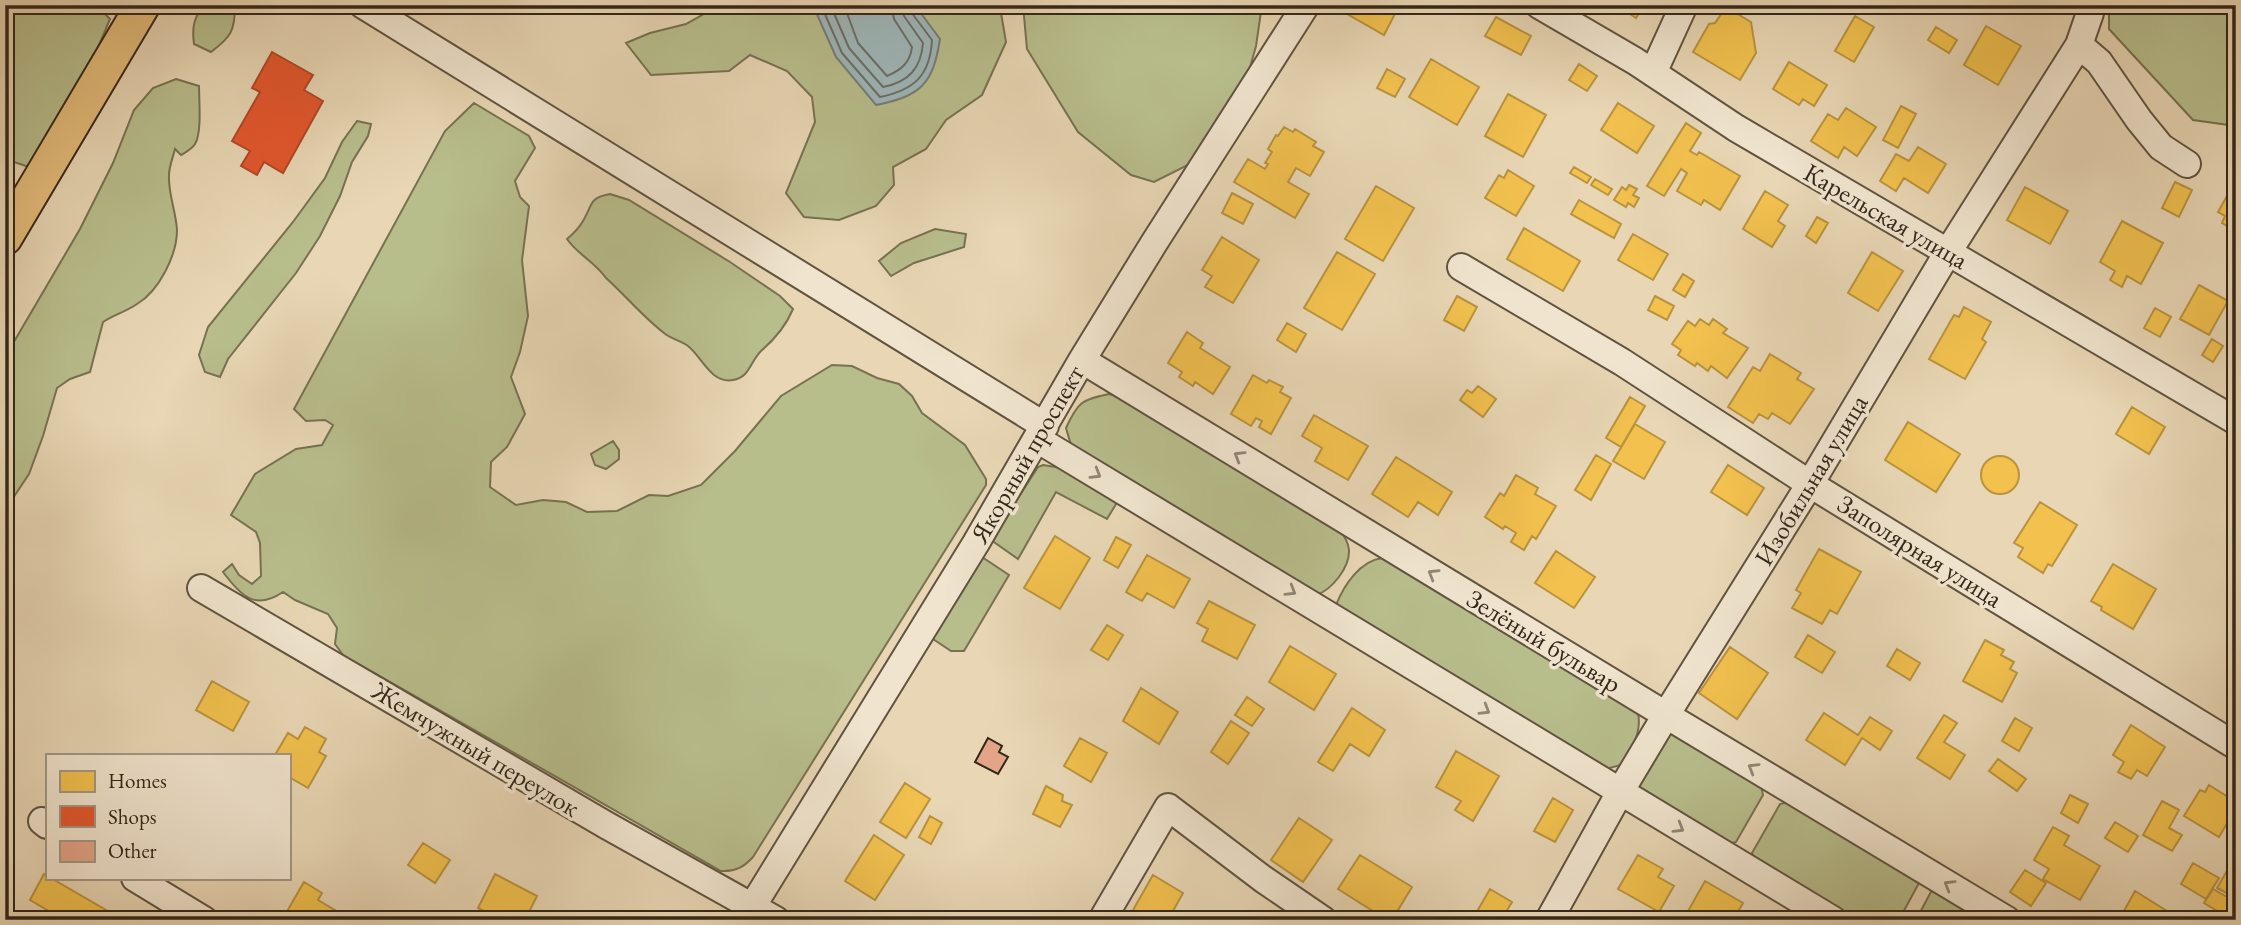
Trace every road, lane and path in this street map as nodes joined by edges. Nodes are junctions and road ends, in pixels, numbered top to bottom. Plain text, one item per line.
1 (143, 5) edge
2 (363, 5) edge
3 (1306, 5) edge
4 (1539, 5) edge
5 (1684, 5) edge
6 (2090, 5) edge
7 (2079, 45) junction
8 (1653, 73) junction
9 (2188, 164) dead end
10 (5, 238) edge
11 (1948, 252) junction
12 (1461, 267) dead end
13 (1082, 360) junction
14 (2236, 421) edge
15 (1041, 432) junction
16 (1810, 484) junction
17 (201, 588) dead end
18 (1665, 715) junction
19 (2236, 746) edge
20 (1620, 792) junction
21 (138, 880) edge
22 (748, 913) edge
23 (204, 920) edge
24 (776, 920) edge
25 (1102, 920) edge
26 (1323, 920) edge
27 (1549, 920) edge
28 (1833, 920) edge
29 (2007, 920) edge

1 - 10 main road
2 - 15 street
3 - 13 street, Якорный проспект
4 - 8 street, Карельская улица
5 - 8 street
6 - 7 street, Изобильная улица
7 - 9 street
7 - 11 street, Изобильная улица
8 - 11 street, Карельская улица
11 - 14 street, Карельская улица
11 - 16 street, Изобильная улица
12 - 16 street, Заполярная улица
13 - 15 street, Якорный проспект
18 -> 13 street, Зелёный бульвар
15 -> 20 street
15 - 22 street, Якорный проспект
16 - 18 street, Изобильная улица
16 - 19 street, Заполярная улица
17 - 22 street, Жемчужный переулок
18 - 20 street, Изобильная улица
29 -> 18 street, Зелёный бульвар
20 - 27 street, Изобильная улица
20 -> 28 street
21 - 23 street
22 - 24 street, Жемчужный переулок
25 - 26 street

